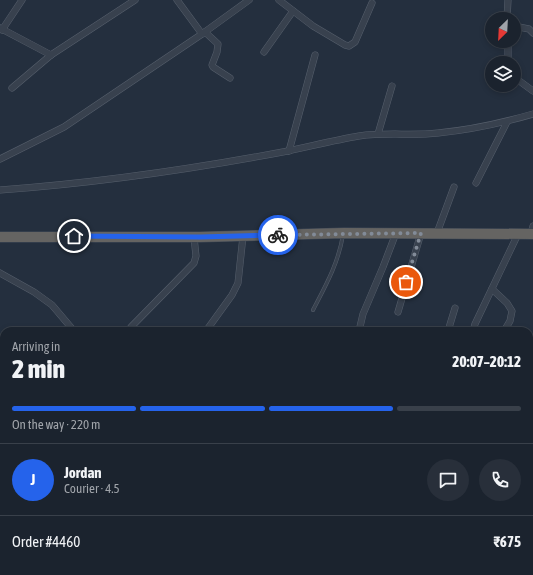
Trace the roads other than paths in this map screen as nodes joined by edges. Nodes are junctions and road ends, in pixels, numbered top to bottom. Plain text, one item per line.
1 (22, 0) edge
2 (136, 0) edge
3 (177, 0) edge
4 (249, 0) edge
5 (279, 0) edge
6 (508, 0) edge
7 (372, 3) dead end
8 (293, 10) junction
9 (507, 12) edge
10 (521, 27) edge
11 (1, 29) edge
12 (204, 33) junction
13 (533, 33) edge
14 (264, 52) dead end
15 (51, 55) junction
16 (315, 55) dead end
17 (230, 78) dead end
18 (521, 82) edge
19 (392, 86) dead end
20 (12, 88) dead end
21 (533, 91) edge
22 (533, 114) edge
23 (507, 122) junction
24 (378, 134) junction
25 (289, 151) junction
26 (0, 159) edge
27 (476, 183) dead end
28 (454, 187) dead end
29 (0, 190) edge
30 (532, 232) edge
31 (344, 233) junction
32 (396, 233) junction
33 (421, 233) junction
34 (437, 233) junction
35 (518, 234) junction
36 (243, 236) junction
37 (0, 237) edge
38 (194, 237) junction
39 (0, 273) edge
40 (492, 289) junction
41 (455, 308) dead end
42 (313, 310) dead end
43 (398, 312) dead end
44 (131, 326) dead end
45 (70, 327) edge
46 (209, 327) edge
47 (360, 327) edge
48 (449, 327) edge
49 (474, 327) edge
50 (506, 327) edge

1 - 11 street
2 - 15 street
3 - 12 street
4 - 12 street
5 - 8 street
6 - 9 street
7 - 8 street
8 - 14 street
10 - 13 street
11 - 15 street
12 - 17 street
12 - 26 street
15 - 20 street
16 - 25 street
18 - 21 street
19 - 24 street
22 - 23 street
23 - 24 street
23 - 27 street
24 - 25 street
25 - 29 street
28 - 34 street
30 - 35 highway
31 - 32 highway
31 - 36 highway
31 - 42 lane
32 - 33 highway
32 - 47 street
33 - 34 highway
33 - 43 street
34 - 35 highway
35 - 40 street
36 - 38 highway
36 - 46 street
37 - 38 highway
38 - 44 street
39 - 45 street
40 - 49 street
40 - 50 street
41 - 48 street

